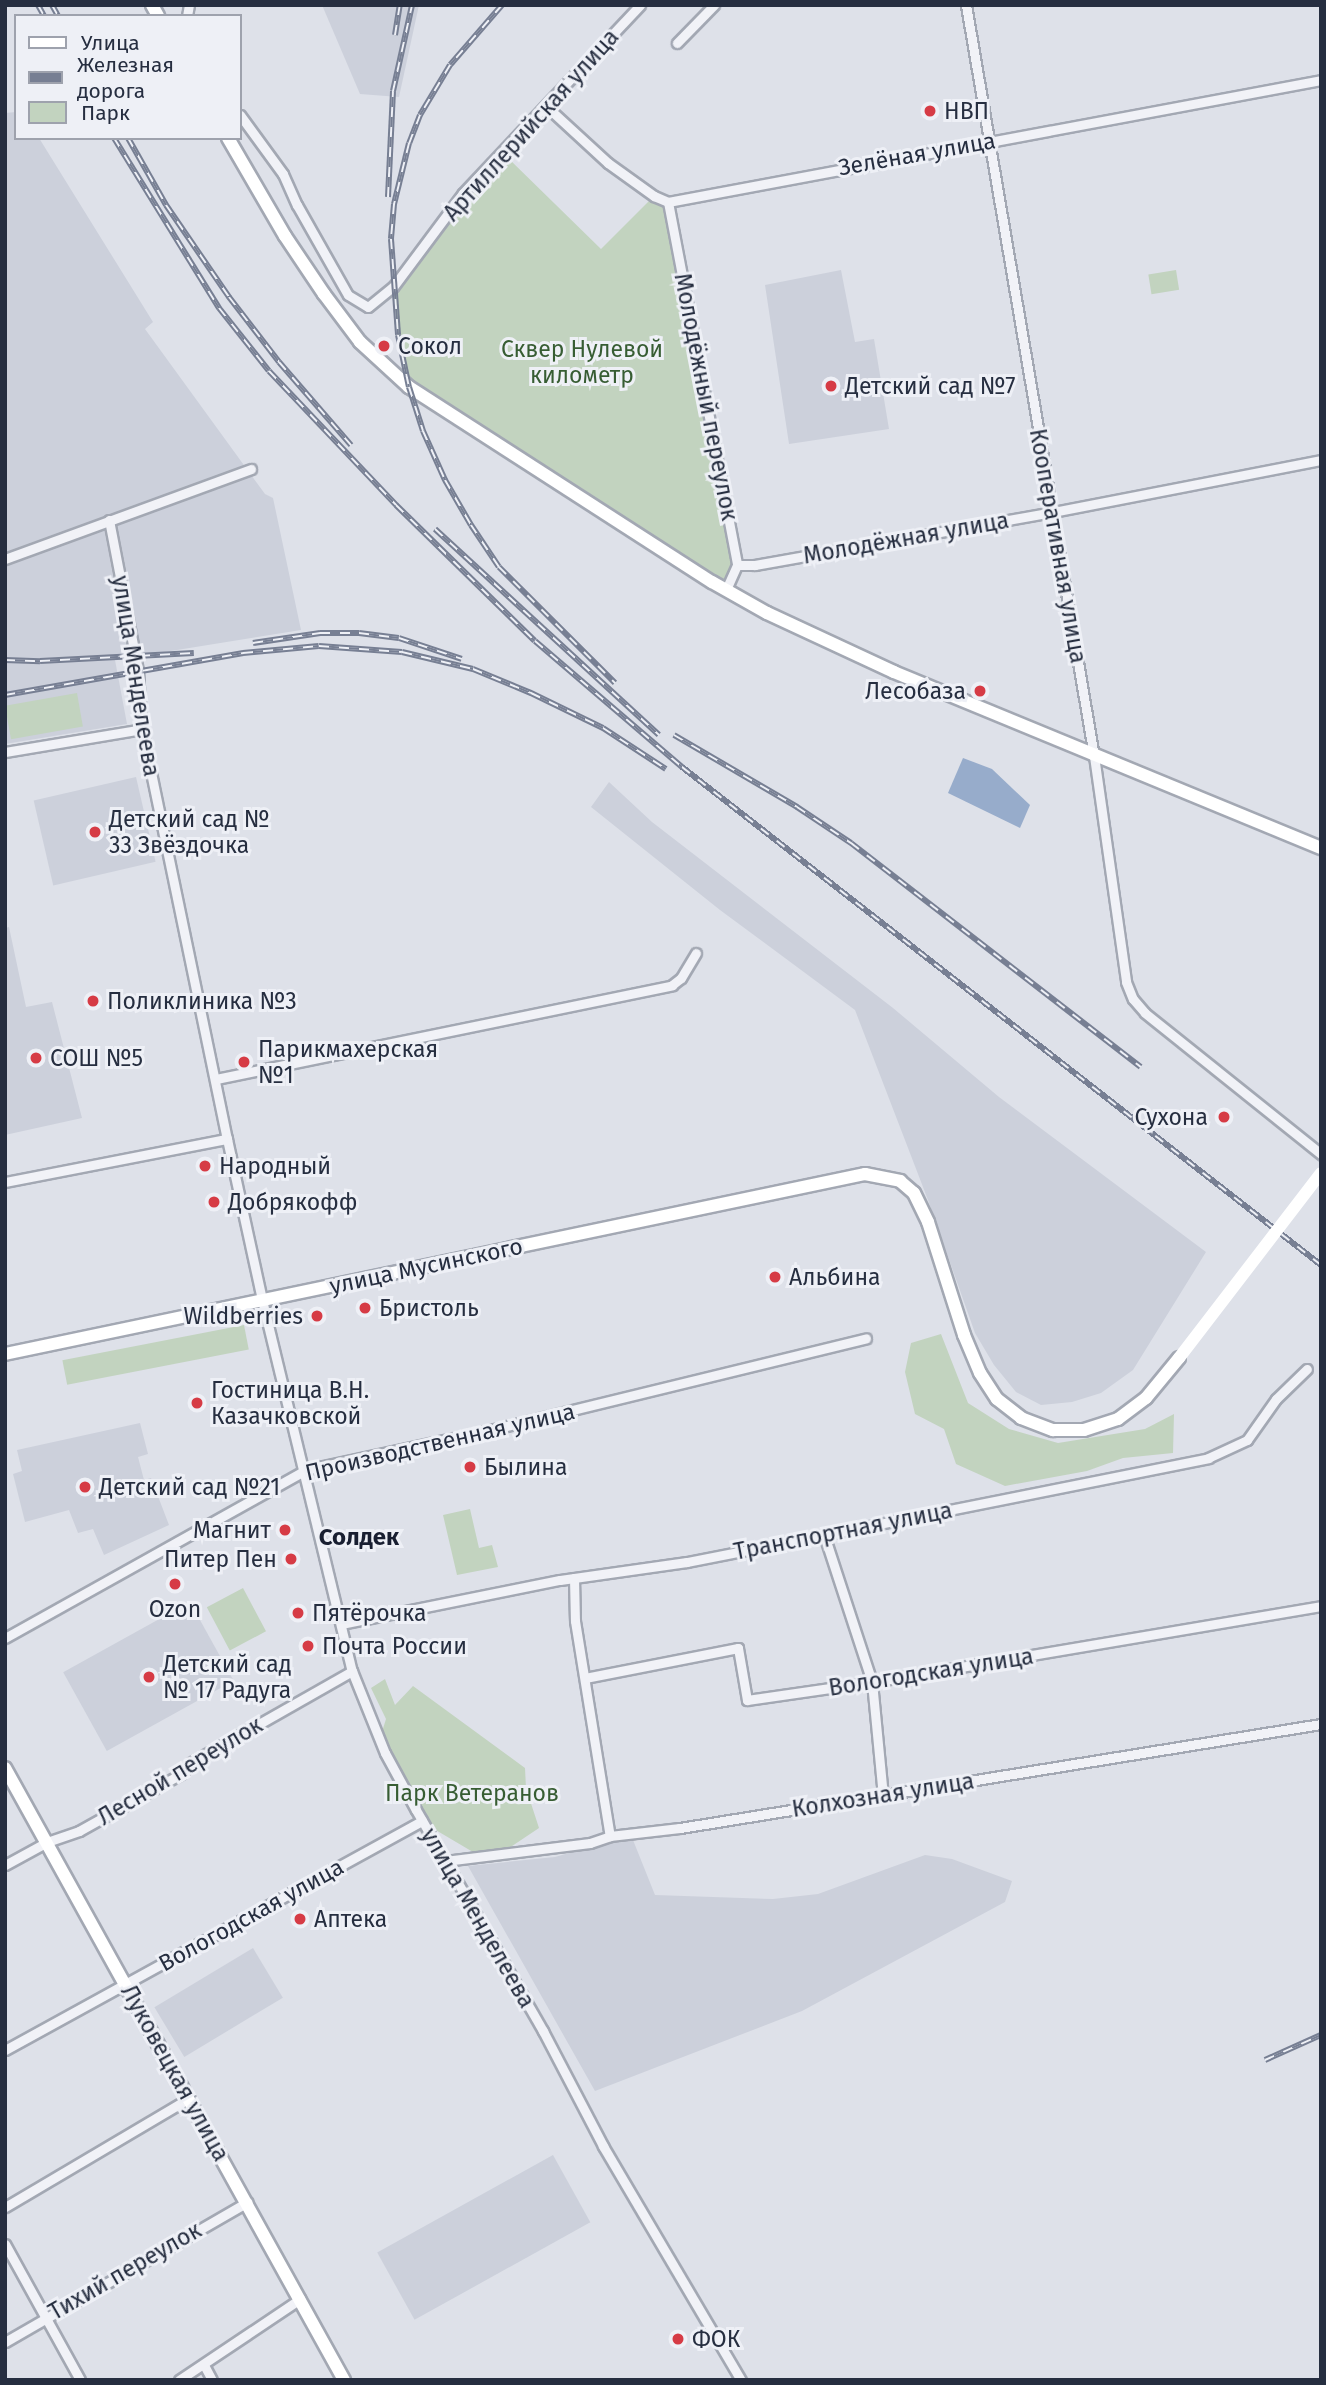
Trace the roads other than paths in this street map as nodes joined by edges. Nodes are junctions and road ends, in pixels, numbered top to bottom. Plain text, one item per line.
1 (640, 5) edge
2 (714, 5) edge
3 (966, 5) edge
4 (677, 43) dead end
5 (1321, 80) edge
6 (546, 106) junction
7 (242, 118) edge
8 (229, 140) edge
9 (988, 141) junction
10 (668, 202) junction
11 (1321, 460) edge
12 (251, 469) dead end
13 (1052, 512) junction
14 (109, 520) junction
15 (5, 559) edge
16 (737, 565) junction
17 (726, 590) junction
18 (142, 729) junction
19 (5, 752) edge
20 (1094, 756) junction
21 (1321, 848) edge
22 (696, 953) dead end
23 (216, 1079) junction
24 (227, 1139) junction
25 (1321, 1154) edge
26 (1321, 1173) edge
27 (5, 1182) edge
28 (262, 1300) junction
29 (866, 1338) dead end
30 (5, 1354) edge
31 (1307, 1368) dead end
32 (305, 1470) junction
33 (824, 1535) junction
34 (573, 1578) junction
35 (1321, 1606) edge
36 (341, 1624) junction
37 (5, 1638) edge
38 (352, 1671) junction
39 (585, 1678) junction
40 (872, 1682) junction
41 (1321, 1724) edge
42 (5, 1768) edge
43 (883, 1796) junction
44 (422, 1821) junction
45 (610, 1836) junction
46 (47, 1842) junction
47 (444, 1861) junction
48 (5, 1865) edge
49 (125, 1984) junction
50 (5, 2050) edge
51 (189, 2098) junction
52 (247, 2202) junction
53 (5, 2207) edge
54 (5, 2244) edge
55 (300, 2299) junction
56 (46, 2317) junction
57 (5, 2342) edge
58 (204, 2365) junction
59 (80, 2380) edge
60 (180, 2380) edge
61 (212, 2380) edge
62 (344, 2380) edge
63 (741, 2380) edge

1 - 6 street, Артиллерийская улица
2 - 4 street
3 - 9 street, Кооперативная улица
5 - 9 street, Зелёная улица
6 - 7 street, Артиллерийская улица
6 - 10 street
8 - 17 street
9 - 10 street, Зелёная улица
9 - 13 street, Кооперативная улица
10 - 16 street, Молодёжный переулок
11 - 13 street, Молодёжная улица
12 - 14 street
13 - 16 street, Молодёжная улица
13 - 20 street, Кооперативная улица
14 - 15 street
14 - 18 street, улица Менделеева
16 - 17 street
17 - 20 street
18 - 19 street
18 - 23 street, улица Менделеева
20 - 21 street
20 - 25 street, Кооперативная улица
22 - 23 street
23 - 24 street, улица Менделеева
24 - 27 street
24 - 28 street, улица Менделеева
26 - 28 street, улица Мусинского, bridge
28 - 30 street, улица Мусинского
28 - 32 street, улица Менделеева
29 - 32 street, Производственная улица
31 - 33 street, Транспортная улица
32 - 36 street, улица Менделеева
32 - 37 street, Производственная улица
33 - 34 street, Транспортная улица
33 - 40 street
34 - 36 street, Транспортная улица
34 - 39 street
35 - 40 street, Вологодская улица
36 - 38 street, улица Менделеева
38 - 44 street, улица Менделеева
38 - 46 street, Лесной переулок
39 - 40 street, Вологодская улица
39 - 45 street
40 - 43 street
41 - 43 street, Колхозная улица
42 - 46 street, Луковецкая улица
43 - 45 street, Колхозная улица
44 - 47 street, улица Менделеева
44 - 49 street, Вологодская улица
45 - 47 street, Колхозная улица
46 - 48 street, Лесной переулок
46 - 49 street, Луковецкая улица
47 - 63 street, улица Менделеева
49 - 50 street, Вологодская улица
49 - 51 street, Луковецкая улица
51 - 52 street, Луковецкая улица
51 - 53 street
52 - 55 street, Луковецкая улица
52 - 56 street, Тихий переулок
54 - 56 street
55 - 58 street
55 - 62 street, Луковецкая улица
56 - 57 street, Тихий переулок
56 - 59 street
58 - 60 street
58 - 61 street

